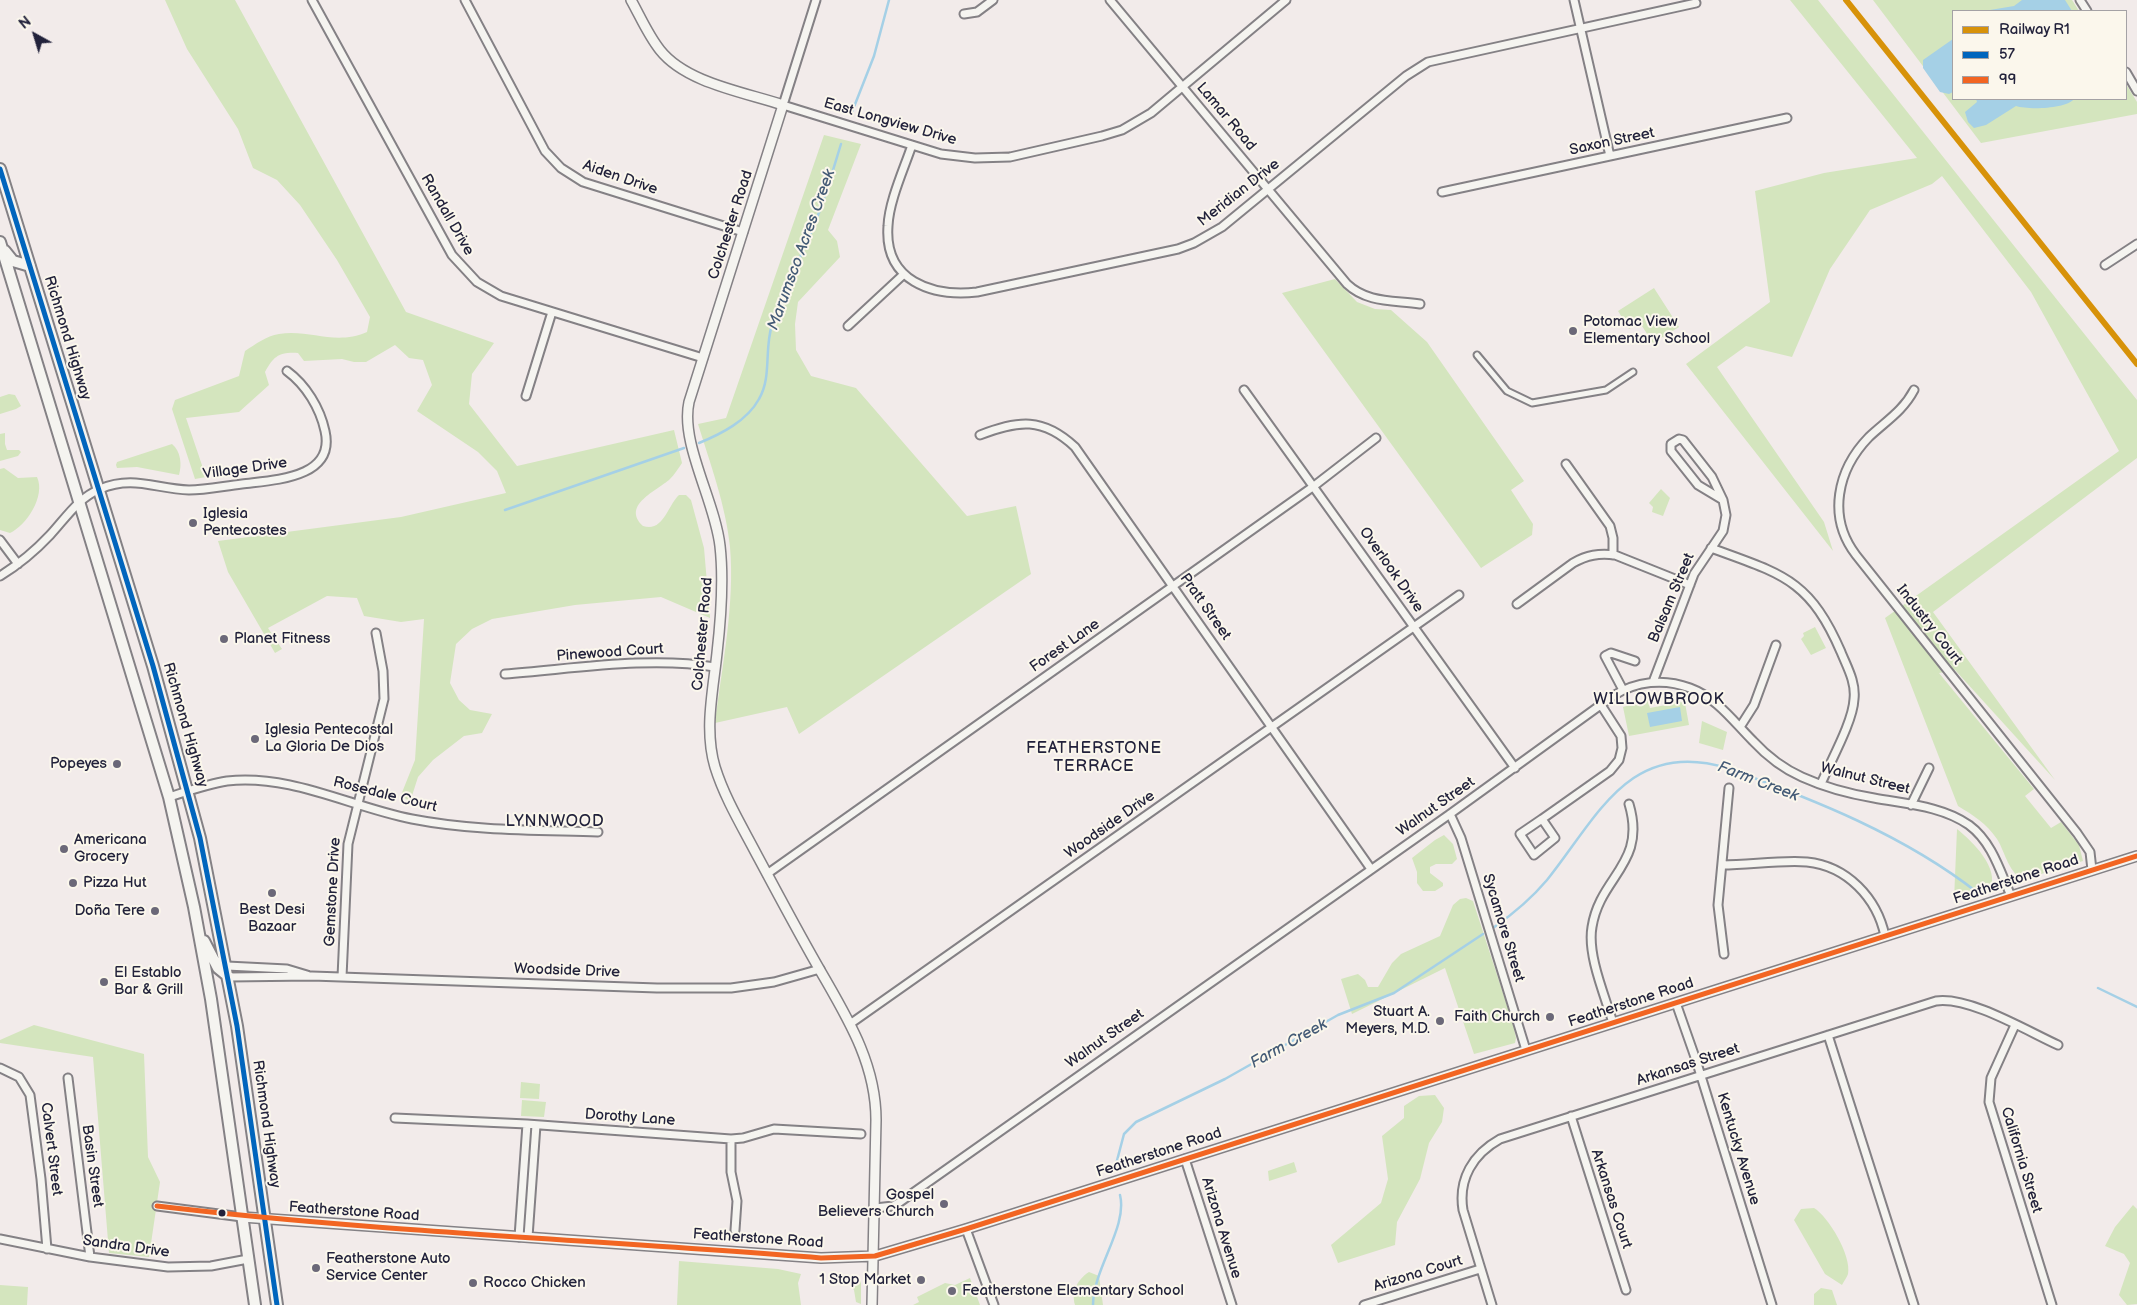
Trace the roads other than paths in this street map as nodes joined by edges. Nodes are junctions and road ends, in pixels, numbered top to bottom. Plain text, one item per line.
1 (312, 0) edge
2 (465, 0) edge
3 (631, 0) edge
4 (816, 0) edge
5 (994, 0) edge
6 (1110, 0) edge
7 (1286, 0) edge
8 (1574, 0) edge
9 (1696, 3) dead end
10 (964, 14) dead end
11 (1580, 28) junction
12 (2127, 74) edge
13 (1183, 86) junction
14 (2137, 91) edge
15 (783, 105) junction
16 (1787, 118) dead end
17 (912, 145) junction
18 (1610, 156) junction
19 (0, 169) edge
20 (1268, 189) junction
21 (1442, 192) dead end
22 (743, 232) junction
23 (1, 244) edge
24 (2137, 244) edge
25 (2104, 265) dead end
26 (30, 266) junction
27 (904, 274) junction
28 (1420, 304) dead end
29 (552, 312) junction
30 (848, 326) dead end
31 (1477, 356) dead end
32 (703, 358) junction
33 (287, 371) dead end
34 (1633, 372) dead end
35 (1244, 390) dead end
36 (1914, 390) dead end
37 (526, 396) dead end
38 (980, 435) dead end
39 (1376, 438) dead end
40 (1566, 464) dead end
41 (1314, 486) junction
42 (98, 490) junction
43 (1723, 500) junction
44 (79, 502) junction
45 (0, 540) edge
46 (1711, 548) junction
47 (1612, 555) junction
48 (18, 564) junction
49 (0, 576) edge
50 (1174, 586) junction
51 (1690, 586) junction
52 (1459, 595) dead end
53 (1517, 604) dead end
54 (1414, 627) junction
55 (376, 633) dead end
56 (1776, 644) dead end
57 (1635, 661) dead end
58 (716, 667) junction
59 (505, 674) dead end
60 (1653, 682) junction
61 (1623, 690) junction
62 (1601, 705) junction
63 (1273, 727) junction
64 (1740, 727) junction
65 (1515, 768) junction
66 (1929, 768) dead end
67 (1821, 784) junction
68 (1729, 788) dead end
69 (188, 791) junction
70 (169, 796) junction
71 (359, 804) junction
72 (1629, 804) dead end
73 (1911, 805) junction
74 (1450, 814) junction
75 (1542, 819) junction
76 (598, 832) dead end
77 (2137, 856) edge
78 (1722, 865) junction
79 (1371, 869) junction
80 (2092, 870) junction
81 (767, 874) junction
82 (2011, 896) junction
83 (198, 929) junction
84 (1885, 936) junction
85 (1724, 954) dead end
86 (227, 966) junction
87 (820, 970) junction
88 (312, 976) junction
89 (229, 977) junction
90 (342, 977) junction
91 (1676, 1003) junction
92 (1613, 1023) junction
93 (850, 1024) junction
94 (2015, 1025) junction
95 (1828, 1035) junction
96 (2058, 1045) dead end
97 (1526, 1050) junction
98 (0, 1068) edge
99 (1701, 1076) junction
100 (68, 1078) dead end
101 (1571, 1116) junction
102 (395, 1118) dead end
103 (527, 1124) junction
104 (536, 1125) junction
105 (861, 1134) dead end
106 (731, 1139) junction
107 (1185, 1159) junction
108 (157, 1206) dead end
109 (875, 1208) junction
110 (242, 1217) junction
111 (264, 1218) junction
112 (966, 1229) junction
113 (735, 1230) dead end
114 (523, 1237) junction
115 (0, 1239) edge
116 (47, 1249) junction
117 (875, 1256) junction
118 (90, 1257) junction
119 (248, 1259) junction
120 (1480, 1269) junction
121 (1626, 1290) dead end
122 (255, 1305) edge
123 (276, 1305) edge
124 (872, 1305) edge
125 (994, 1305) edge
126 (1232, 1305) edge
127 (1364, 1305) edge
128 (1492, 1305) edge
129 (1772, 1305) edge
130 (1914, 1305) edge
131 (2052, 1305) edge

1 - 29 street, Randall Drive
2 - 22 street, Aiden Drive
3 - 15 street, East Longview Drive
4 - 15 street, Colchester Road
5 - 10 street
6 - 13 street, Lamar Road
7 - 13 street, East Longview Drive
8 - 11 street
9 - 11 street, Meridian Drive
11 - 18 street
11 - 20 street, Meridian Drive
12 - 14 street
13 - 17 street, East Longview Drive
13 - 20 street, Lamar Road
15 - 17 street, East Longview Drive
15 - 22 street, Colchester Road
16 - 18 street, Saxon Street
17 - 27 street, Meridian Drive
18 - 21 street, Saxon Street
19 - 26 main road, Richmond Highway
20 - 27 street, Meridian Drive
20 - 28 street, Lamar Road
22 - 32 street, Colchester Road
23 - 26 main road
23 - 44 main road
24 - 25 street
26 - 42 main road, Richmond Highway
27 - 30 street
29 - 32 street, Randall Drive
29 - 37 street
31 - 34 street
32 - 58 street, Colchester Road
33 - 42 street, Village Drive
35 - 41 street, Overlook Drive
36 - 80 street, Industry Court
38 - 50 street, Pratt Street
39 - 41 street, Forest Lane
40 - 47 street
41 - 50 street, Forest Lane
41 - 54 street, Overlook Drive
42 - 44 street, Village Drive
42 - 69 main road, Richmond Highway
43 - 43 street, Balsam Street
43 - 46 street, Balsam Street
44 - 48 street, Village Drive
44 - 70 main road
45 - 48 street
46 - 51 street, Balsam Street
46 - 67 street
47 - 51 street
47 - 53 street
48 - 49 street, Village Drive
50 - 63 street, Pratt Street
50 - 81 street, Forest Lane
51 - 60 street, Balsam Street
52 - 54 street, Woodside Drive
54 - 63 street, Woodside Drive
54 - 65 street, Overlook Drive
55 - 71 street, Gemstone Drive
56 - 64 street
57 - 61 street
58 - 59 street, Pinewood Court
58 - 81 street, Colchester Road
60 - 61 street, Walnut Street
60 - 64 street, Walnut Street
61 - 62 street, Walnut Street
62 - 65 street, Walnut Street
62 - 75 street
63 - 79 street, Pratt Street
63 - 93 street, Woodside Drive
64 - 67 street, Walnut Street
65 - 74 street, Walnut Street
66 - 73 street
67 - 73 street, Walnut Street
68 - 78 street
69 - 70 street, Rosedale Court
69 - 71 street, Rosedale Court
69 - 86 main road, Richmond Highway
70 - 83 main road
71 - 76 street, Rosedale Court
71 - 90 street, Gemstone Drive
72 - 92 street
73 - 82 street, Walnut Street
74 - 79 street, Walnut Street
74 - 97 street, Sycamore Street
75 - 75 street
77 - 80 street, Featherstone Road
78 - 84 street
78 - 85 street
79 - 109 street, Walnut Street
80 - 82 street, Featherstone Road
81 - 87 street, Colchester Road
82 - 84 street, Featherstone Road
83 - 89 main road
83 - 110 main road
84 - 91 street, Featherstone Road
86 - 88 street, Woodside Drive
86 - 89 main road, Richmond Highway
87 - 90 street, Woodside Drive
87 - 93 street, Colchester Road
88 - 89 street, Woodside Drive
88 - 90 street, Woodside Drive
89 - 111 main road, Richmond Highway
91 - 92 street, Featherstone Road
91 - 99 street, Kentucky Avenue
92 - 97 street, Featherstone Road
93 - 109 street, Colchester Road
94 - 95 street, Arkansas Street
94 - 96 street, Arkansas Street
94 - 131 street, California Street
95 - 99 street, Arkansas Street
95 - 130 street
97 - 107 street, Featherstone Road
98 - 116 street, Calvert Street
99 - 101 street, Arkansas Street
99 - 129 street, Kentucky Avenue
100 - 118 street, Basin Street
101 - 120 street, Arkansas Street
101 - 121 street, Arkansas Court
102 - 103 street, Dorothy Lane
103 - 104 street, Dorothy Lane
103 - 114 street
104 - 106 street, Dorothy Lane
104 - 114 street
105 - 106 street, Dorothy Lane
106 - 113 street
107 - 112 street, Featherstone Road
107 - 126 street, Arizona Avenue
108 - 110 street, Featherstone Road
109 - 117 street, Colchester Road
110 - 111 street, Featherstone Road
110 - 119 main road
111 - 114 street, Featherstone Road
111 - 123 main road, Richmond Highway
112 - 117 street, Featherstone Road
112 - 125 street
114 - 117 street, Featherstone Road
115 - 116 street, Sandra Drive
116 - 118 street, Sandra Drive
117 - 124 street, Colchester Road
118 - 119 street, Sandra Drive
119 - 122 main road
120 - 127 street, Arizona Court
120 - 128 street, Arkansas Street

